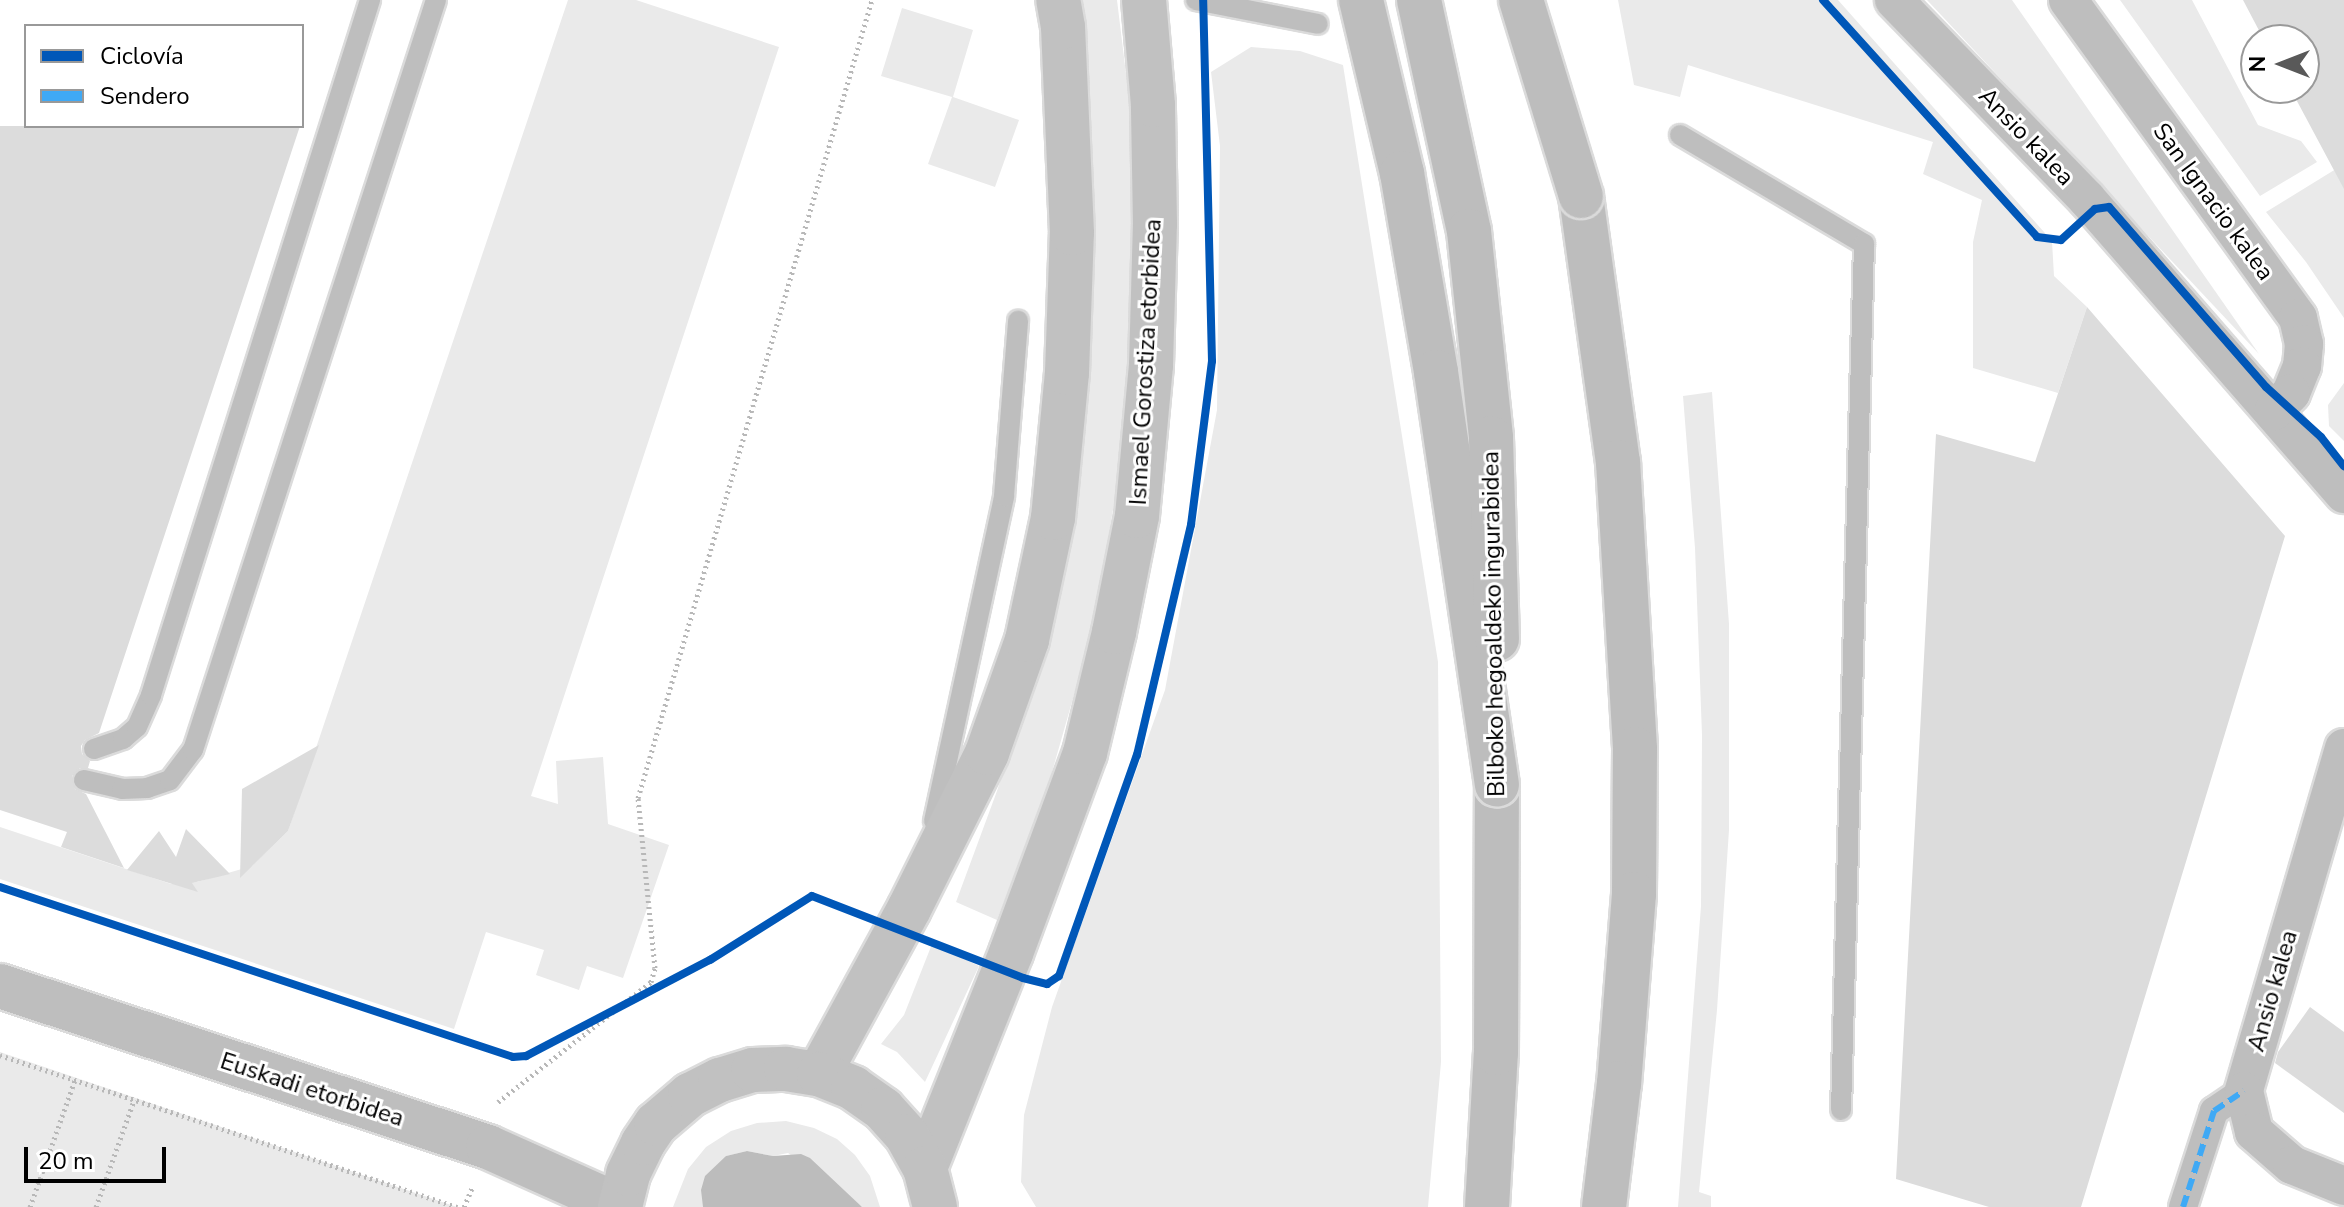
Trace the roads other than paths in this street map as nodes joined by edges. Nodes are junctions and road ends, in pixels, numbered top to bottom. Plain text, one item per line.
1 (370, 0) edge
2 (436, 0) edge
3 (1144, 0) edge
4 (1196, 0) edge
5 (1361, 0) edge
6 (1419, 0) edge
7 (1521, 0) edge
8 (1549, 0) edge
9 (1894, 0) edge
10 (2068, 0) edge
11 (1054, 9) edge
12 (1318, 24) dead end
13 (1680, 135) dead end
14 (1581, 196) junction
15 (1018, 321) dead end
16 (2273, 412) junction
17 (2344, 494) edge
18 (2344, 748) edge
19 (94, 749) dead end
20 (84, 780) dead end
21 (1497, 785) junction
22 (909, 909) junction
23 (0, 986) edge
24 (819, 1074) junction
25 (2244, 1091) junction
26 (1841, 1110) dead end
27 (2344, 1186) edge
28 (930, 1188) edge
29 (620, 1207) edge
30 (1487, 1207) edge
31 (1604, 1207) edge
32 (2183, 1207) edge

1 - 19 lane
2 - 20 lane
3 - 28 main road, Ismael Gorostiza etorbidea
4 - 12 lane
5 - 21 highway, bridge
6 - 21 highway, Bilboko hegoaldeko ingurabidea, bridge
7 - 14 highway, bridge
8 - 14 highway, bridge
9 - 16 street, Ansio kalea
10 - 16 street, San Ignacio kalea
11 - 22 main road
13 - 26 lane
14 - 31 highway
15 - 22 lane
16 - 17 street, Ansio kalea
18 - 25 street, Ansio kalea
21 - 30 highway, Bilboko hegoaldeko ingurabidea
22 - 24 main road
23 - 29 street, Euskadi etorbidea
24 - 28 main road
24 - 29 main road
25 - 27 street, Ansio kalea
25 - 32 street

